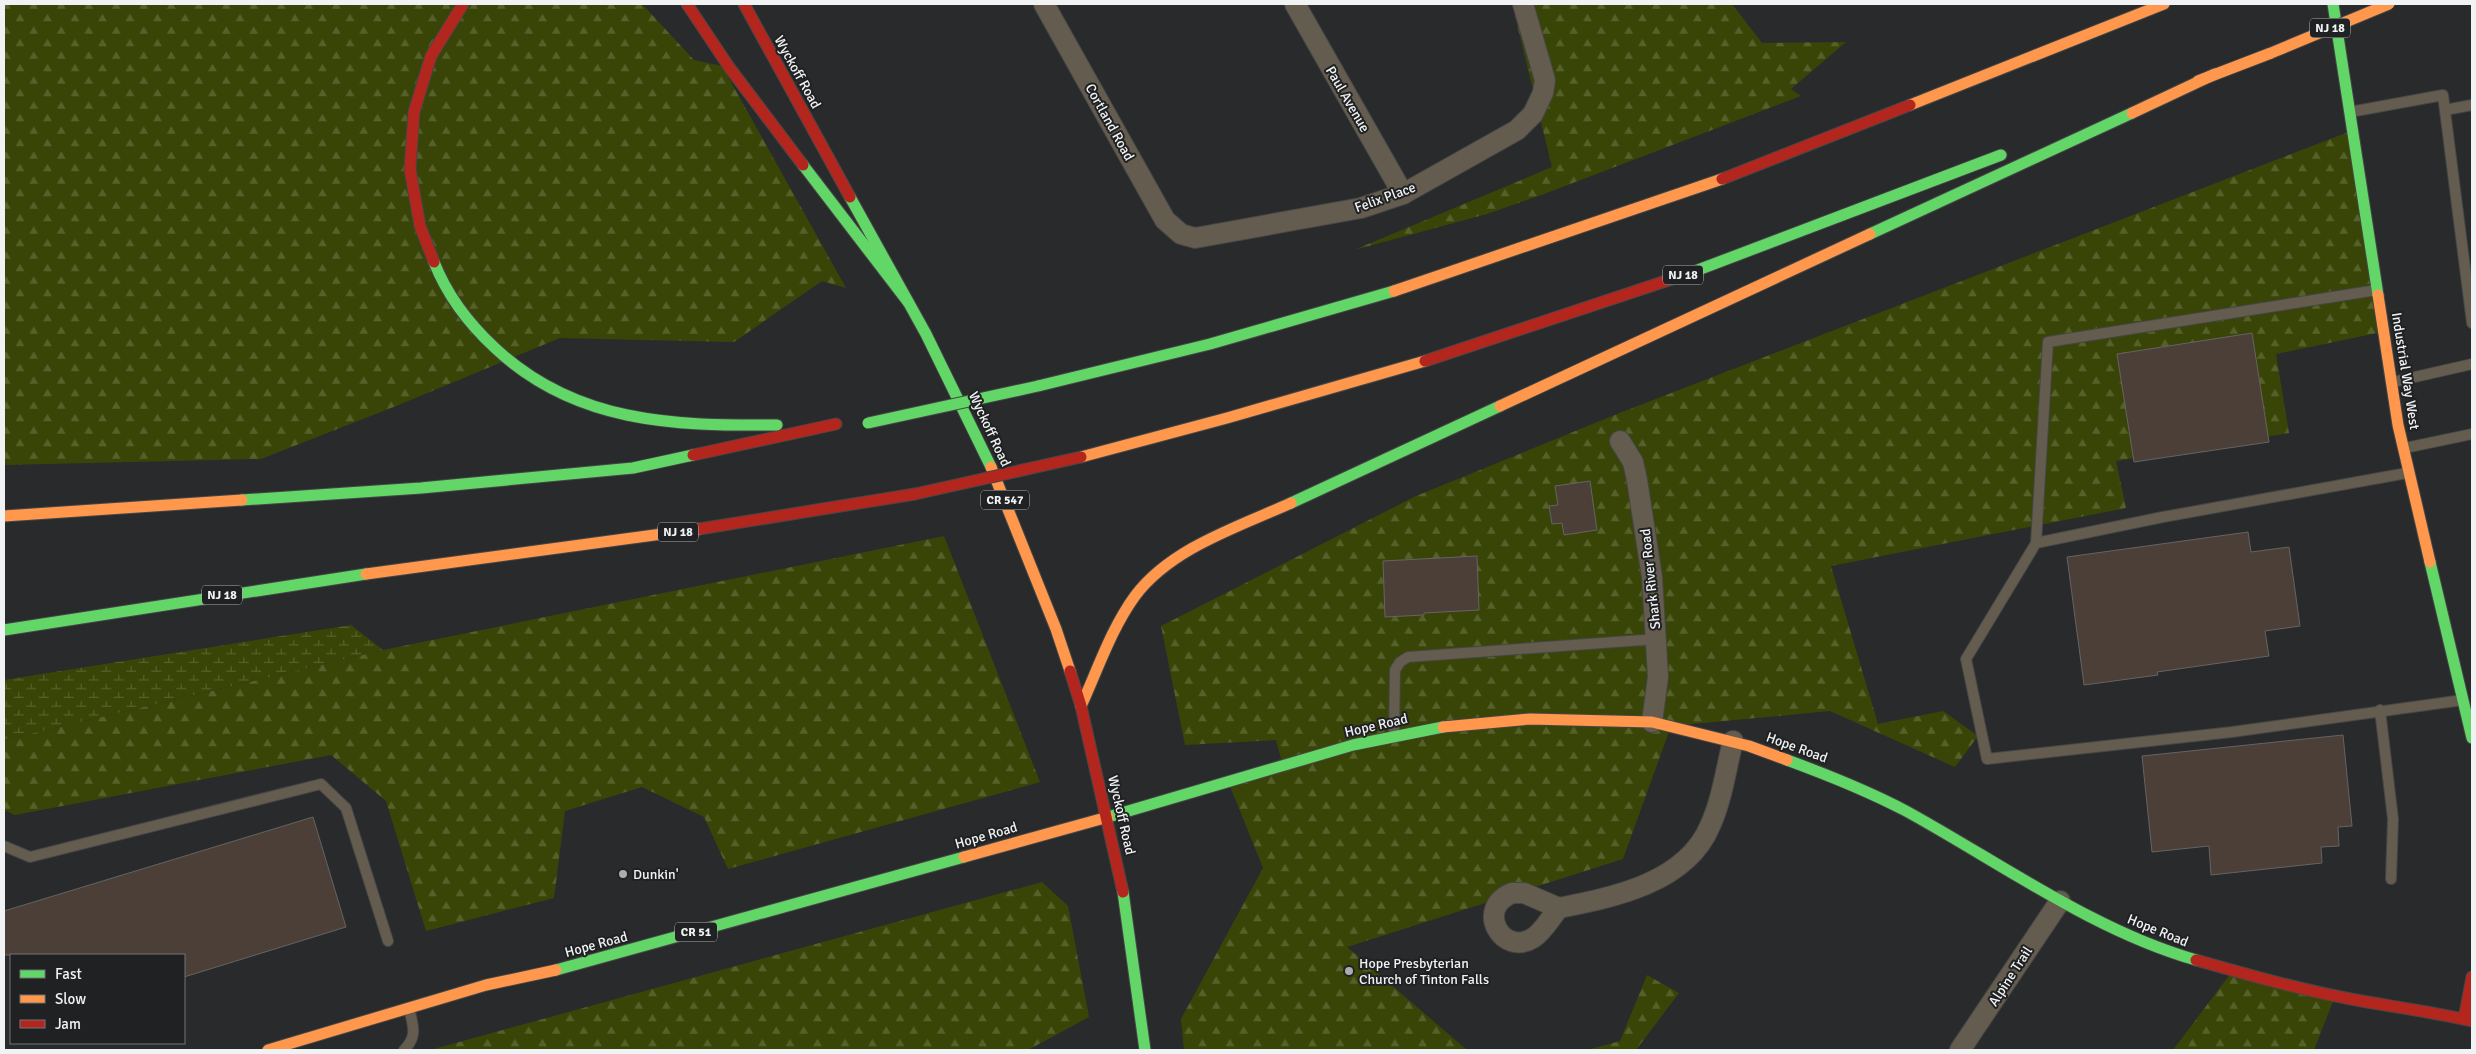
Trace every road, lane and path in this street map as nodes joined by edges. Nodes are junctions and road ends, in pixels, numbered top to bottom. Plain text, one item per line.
1 (462, 4) edge
2 (687, 4) edge
3 (744, 4) edge
4 (1044, 4) edge
5 (1295, 4) edge
6 (1523, 4) edge
7 (2164, 4) edge
8 (2333, 4) edge
9 (2388, 4) edge
10 (2215, 74) junction
11 (2472, 105) edge
12 (2445, 110) junction
13 (2350, 112) junction
14 (2060, 133) dead end
15 (2014, 150) dead end
16 (1403, 194) junction
17 (1182, 234) joint
18 (2378, 290) junction
19 (908, 302) junction
20 (2472, 323) edge
21 (2472, 364) edge
22 (2392, 382) junction
23 (836, 424) junction
24 (2472, 434) edge
25 (1620, 441) dead end
26 (2403, 448) junction
27 (2409, 473) junction
28 (4, 516) edge
29 (29, 516) junction
30 (4, 520) edge
31 (2036, 542) junction
32 (4, 630) edge
33 (1657, 638) junction
34 (2464, 700) junction
35 (1081, 706) junction
36 (2380, 710) junction
37 (1652, 722) junction
38 (1394, 736) junction
39 (2472, 738) edge
40 (1733, 741) junction
41 (1108, 817) junction
42 (4, 846) edge
43 (2391, 879) dead end
44 (2060, 901) junction
45 (1559, 908) dead end
46 (388, 942) dead end
47 (2472, 977) edge
48 (409, 1006) junction
49 (2468, 1020) edge
50 (284, 1048) edge
51 (268, 1050) edge
52 (404, 1050) edge
53 (1145, 1050) edge
54 (1960, 1050) edge

1 - 23 main road
2 - 19 main road
3 - 19 main road, Wyckoff Road / CR 547
4 - 17 street, Cortland Road
5 - 16 street, Paul Avenue
6 - 16 street, Felix Place
7 - 23 main road, bridge
8 - 13 main road, Industrial Way West
9 - 10 main road, NJ 18, bridge
10 - 14 main road, NJ 18
10 - 35 main road
11 - 12 lane
12 - 13 lane
12 - 20 lane
13 - 18 main road, Industrial Way West
15 - 32 main road, NJ 18, bridge
16 - 17 street, Felix Place
18 - 22 main road, Industrial Way West
18 - 31 lane
19 - 35 main road, Wyckoff Road / CR 547
21 - 22 lane
22 - 26 main road, Industrial Way West
23 - 29 main road
24 - 26 lane
25 - 33 street, Shark River Road
26 - 27 main road, Industrial Way West
27 - 31 lane
27 - 34 main road, Industrial Way West
28 - 29 main road
29 - 30 main road
31 - 36 lane
33 - 37 street, Shark River Road
33 - 38 lane
34 - 36 lane
34 - 39 main road, Industrial Way West
35 - 41 main road, Wyckoff Road / CR 547
36 - 43 lane
37 - 38 main road, Hope Road
37 - 40 main road, Hope Road
38 - 41 main road, Hope Road
40 - 44 main road, Hope Road
40 - 45 street
41 - 48 main road, Hope Road / CR 51
41 - 53 main road, Wyckoff Road / CR 547
42 - 46 lane
44 - 49 main road, Hope Road
44 - 54 street, Alpine Trail
47 - 49 main road
48 - 50 main road, Hope Road / CR 51
48 - 52 lane
50 - 51 main road, Hope Road / CR 51

